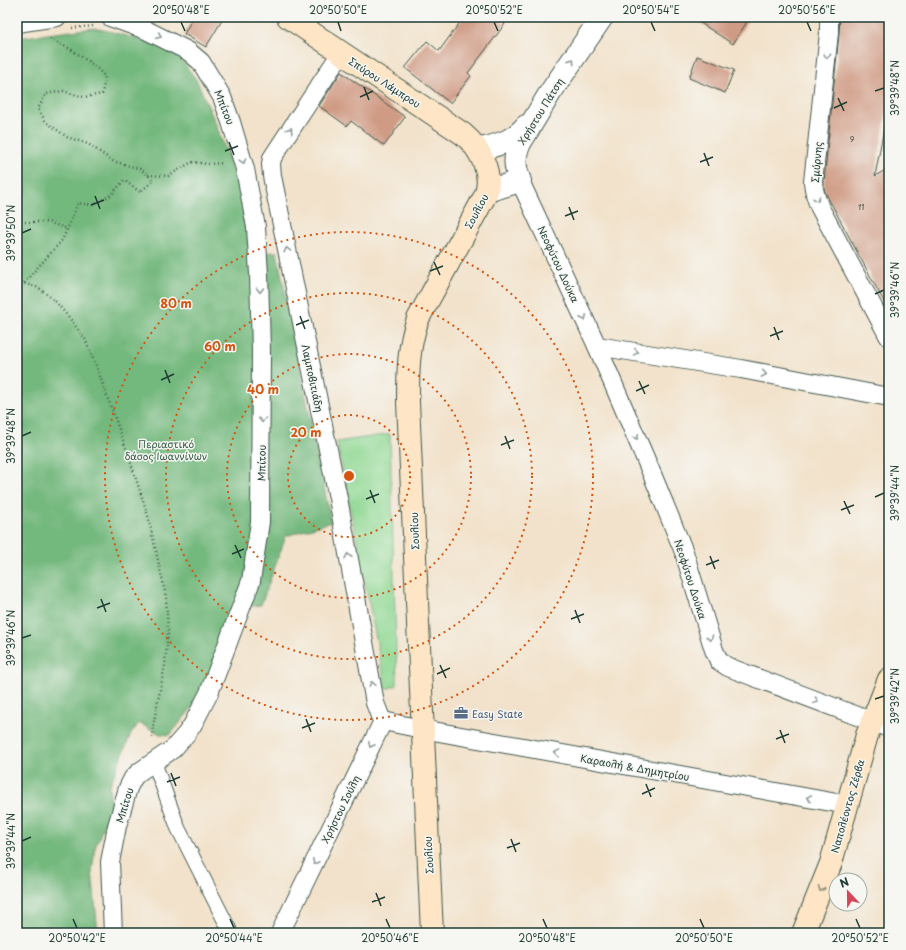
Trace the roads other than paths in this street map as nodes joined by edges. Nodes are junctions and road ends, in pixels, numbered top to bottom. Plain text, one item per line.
1 (288, 17) edge
2 (602, 17) edge
3 (829, 17) edge
4 (105, 21) edge
5 (17, 23) edge
6 (62, 23) edge
7 (341, 53) junction
8 (550, 93) junction
9 (478, 150) junction
10 (520, 181) junction
11 (487, 191) junction
12 (889, 337) edge
13 (597, 346) junction
14 (889, 397) edge
15 (889, 679) edge
16 (383, 720) junction
17 (880, 725) edge
18 (422, 729) junction
19 (154, 762) junction
20 (848, 805) junction
21 (229, 929) dead end
22 (113, 933) edge
23 (280, 933) edge
24 (432, 933) edge
25 (803, 933) edge

1 - 7 main road, Σπύρου Λάμπρου
8 -> 2 street, Χρήστου Πάτση
3 -> 12 street, Σμύρνης
4 -> 19 street, Μπίτου
5 - 6 street
7 - 9 main road, Σπύρου Λάμπρου
16 -> 7 street, Λαμποβιτιάδη
8 - 9 street
8 - 10 street, Χρήστου Πάτση
9 - 11 main road, Σουλίου
10 - 11 street
10 -> 13 street, Νεοφύτου Δούκα
11 - 18 main road, Σουλίου
13 -> 14 street
13 -> 17 street, Νεοφύτου Δούκα
15 - 17 main road, Ναπολέοντος Ζέρβα
16 - 18 street
16 -> 23 street, Χρήστου Σούλη
17 - 20 main road, Ναπολέοντος Ζέρβα
20 -> 18 street, Καραολή & Δημητρίου
18 - 24 main road, Σουλίου
19 - 21 street
19 - 22 street, Μπίτου
20 -> 25 main road, Ναπολέοντος Ζέρβα

